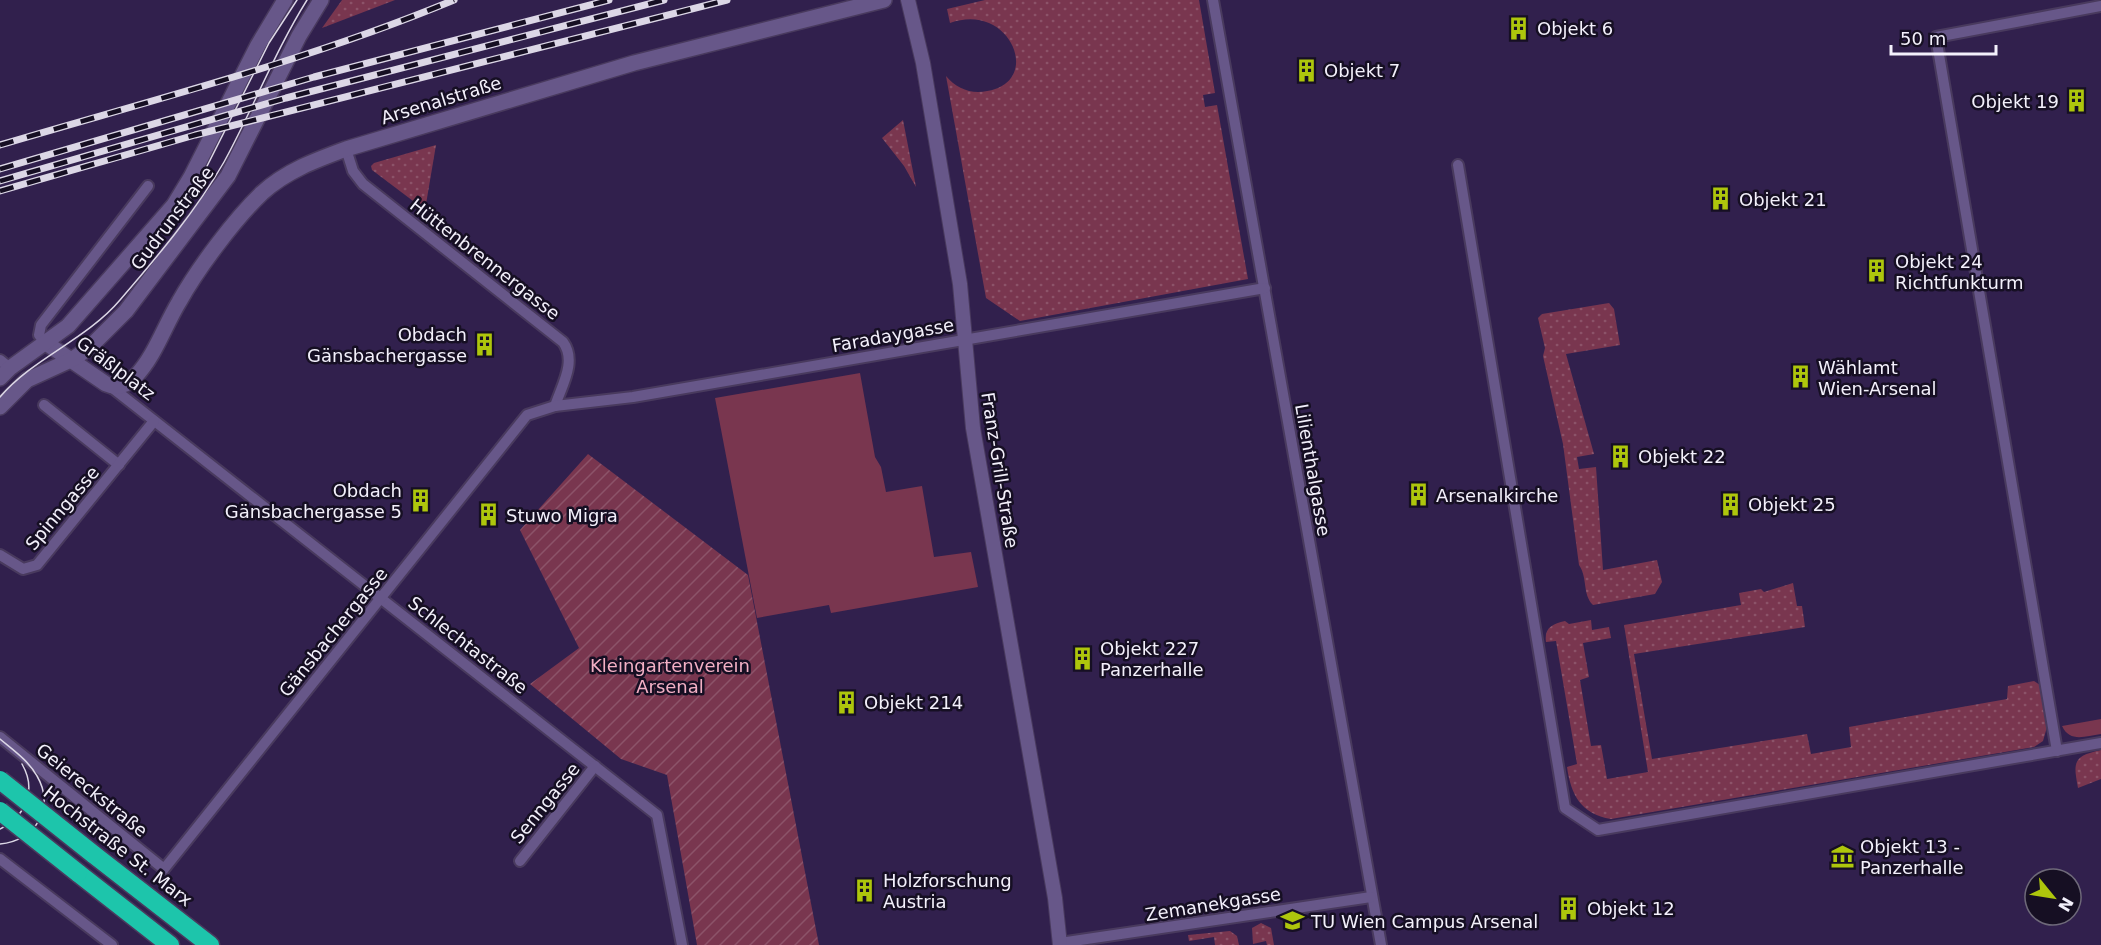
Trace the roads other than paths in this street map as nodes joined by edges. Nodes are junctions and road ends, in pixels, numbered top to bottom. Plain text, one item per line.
1 (285, 0) edge
2 (321, 0) edge
3 (884, 0) edge
4 (908, 0) edge
5 (1213, 0) edge
6 (2101, 6) edge
7 (346, 149) junction
8 (1458, 165) dead end
9 (148, 186) dead end
10 (1265, 288) junction
11 (965, 340) junction
12 (46, 343) junction
13 (73, 359) junction
14 (3, 369) edge
15 (111, 386) junction
16 (44, 405) dead end
17 (555, 406) junction
18 (0, 407) edge
19 (527, 415) joint
20 (154, 421) junction
21 (119, 465) junction
22 (0, 555) edge
23 (382, 598) junction
24 (0, 737) edge
25 (2101, 743) edge
26 (2057, 751) junction
27 (596, 766) junction
28 (0, 780) edge
29 (0, 811) edge
30 (0, 859) edge
31 (520, 861) dead end
32 (164, 869) joint
33 (1371, 897) junction
34 (146, 926) junction
35 (1060, 944) edge
36 (112, 945) edge
37 (164, 945) edge
38 (170, 945) edge
39 (210, 945) edge
40 (682, 945) edge
41 (1381, 945) edge

1 - 12 main road, Gudrunstraße
2 - 13 main road, Gudrunstraße
3 - 7 main road, Arsenalstraße
4 - 11 street, Franz-Grill-Straße
5 - 10 street, Lilienthalgasse
6 - 26 street
7 - 15 main road, Arsenalstraße
7 - 17 street, Hüttenbrennergasse
8 - 26 street
9 - 12 street
10 - 11 street, Faradaygasse
10 - 33 street, Lilienthalgasse
11 - 17 street, Faradaygasse
11 - 35 street, Franz-Grill-Straße
12 - 13 main road, Gräßlplatz
12 - 14 main road, Gudrunstraße
13 - 15 main road, Gräßlplatz
13 - 18 main road, Gudrunstraße
15 - 20 street, Gräßlplatz
16 - 21 street
17 - 19 street, Faradaygasse
19 - 23 street, Gänsbachergasse
20 - 21 street, Gräßlplatz
20 - 23 street, Schlechtastraße
21 - 22 street, Spinngasse
23 - 27 street, Schlechtastraße
23 - 32 street, Gänsbachergasse
24 - 32 street, Geiereckstraße
25 - 26 street
27 - 31 street, Senngasse
27 - 40 street, Schlechtastraße
28 - 39 highway, Hochstraße St. Marx, bridge
29 - 34 highway, bridge
30 - 36 street
33 - 35 street, Zemanekgasse
33 - 41 street, Lilienthalgasse
34 - 37 highway
34 - 38 highway

